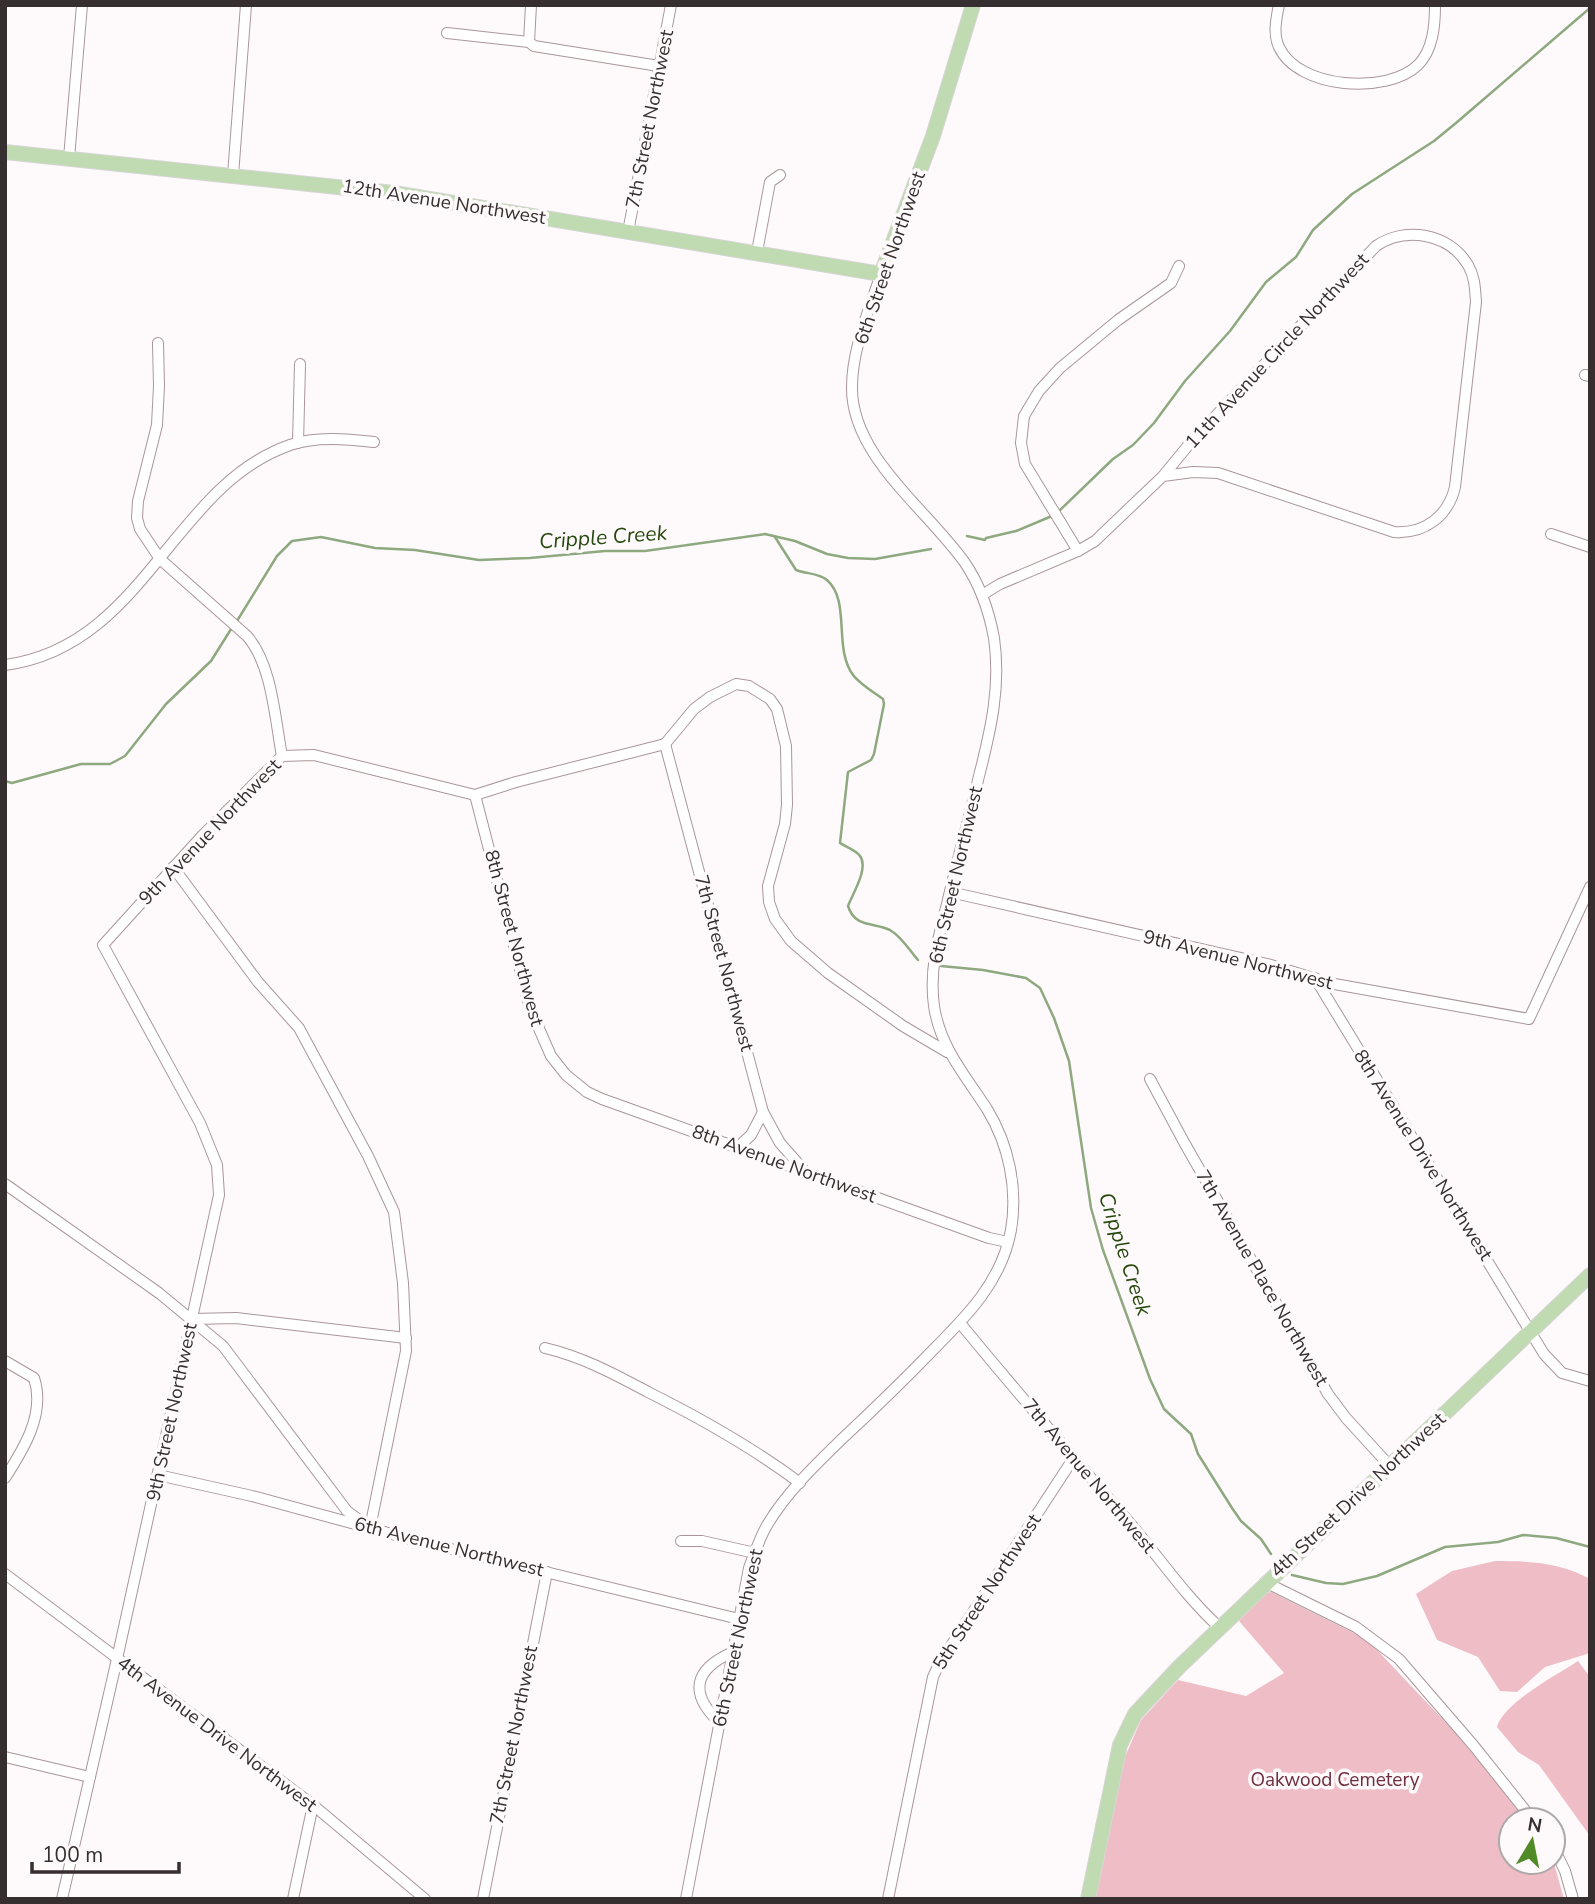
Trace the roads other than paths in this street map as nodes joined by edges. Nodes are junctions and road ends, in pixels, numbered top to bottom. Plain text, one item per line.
1 (82, 5) edge
2 (246, 5) edge
3 (531, 5) edge
4 (671, 5) edge
5 (973, 5) edge
6 (1279, 5) edge
7 (1435, 5) edge
8 (447, 33) dead end
9 (529, 42) junction
10 (659, 66) junction
11 (5, 152) edge
12 (69, 158) junction
13 (233, 175) junction
14 (780, 175) dead end
15 (628, 232) junction
16 (757, 252) junction
17 (1179, 266) dead end
18 (881, 274) junction
19 (158, 343) dead end
20 (300, 364) dead end
21 (374, 442) dead end
22 (298, 443) junction
23 (1163, 476) junction
24 (1551, 534) dead end
25 (1590, 547) edge
26 (1078, 551) junction
27 (160, 559) junction
28 (982, 595) junction
29 (5, 665) edge
30 (666, 744) junction
31 (282, 755) junction
32 (475, 795) junction
33 (173, 867) junction
34 (1590, 887) edge
35 (950, 892) junction
36 (103, 945) joint
37 (1315, 978) junction
38 (947, 1052) junction
39 (566, 1075) joint
40 (1150, 1079) dead end
41 (763, 1112) junction
42 (737, 1148) junction
43 (805, 1171) junction
44 (5, 1184) edge
45 (1008, 1242) junction
46 (1590, 1275) edge
47 (192, 1319) junction
48 (960, 1323) junction
49 (1529, 1332) junction
50 (406, 1338) junction
51 (545, 1348) dead end
52 (5, 1361) edge
53 (1590, 1381) edge
54 (1073, 1459) junction
55 (1390, 1465) junction
56 (158, 1475) junction
57 (5, 1478) edge
58 (800, 1483) junction
59 (370, 1528) junction
60 (681, 1541) dead end
61 (755, 1553) junction
62 (547, 1572) junction
63 (5, 1574) edge
64 (1265, 1582) junction
65 (739, 1619) junction
66 (1219, 1627) junction
67 (733, 1652) junction
68 (117, 1659) junction
69 (720, 1723) junction
70 (5, 1757) edge
71 (90, 1777) junction
72 (313, 1805) junction
73 (1522, 1806) edge
74 (1566, 1876) edge
75 (62, 1899) edge
76 (293, 1899) edge
77 (425, 1899) edge
78 (483, 1899) edge
79 (686, 1899) edge
80 (888, 1899) edge
81 (1088, 1899) edge
82 (1573, 1899) edge

1 - 12 street
2 - 13 street
3 - 9 street
4 - 10 street, 7th Street Northwest
5 - 18 main road, 6th Street Northwest
6 - 7 street
8 - 9 street
9 - 10 street
10 - 15 street, 7th Street Northwest
11 - 12 main road, 12th Avenue Northwest
12 - 13 main road, 12th Avenue Northwest
13 - 15 main road, 12th Avenue Northwest
14 - 16 street
15 - 16 main road, 12th Avenue Northwest
16 - 18 main road, 12th Avenue Northwest
17 - 26 street
18 - 28 street, 6th Street Northwest
19 - 27 street
20 - 22 street
21 - 22 street
22 - 27 street
23 - 23 street, 11th Avenue Circle Northwest
23 - 26 street, 11th Avenue Circle Northwest
24 - 25 street
26 - 28 street, 11th Avenue Circle Northwest
27 - 29 street
27 - 31 street
28 - 35 street, 6th Street Northwest
30 - 32 street
30 - 38 street
30 - 41 street, 7th Street Northwest
31 - 32 street, 9th Avenue Northwest
31 - 33 street, 9th Avenue Northwest
32 - 39 street, 8th Street Northwest
33 - 36 street, 9th Avenue Northwest
33 - 50 street
34 - 37 street, 9th Avenue Northwest
35 - 37 street, 9th Avenue Northwest
35 - 38 street, 6th Street Northwest
36 - 47 street, 9th Street Northwest
37 - 49 street, 8th Avenue Drive Northwest
38 - 45 street, 6th Street Northwest
39 - 42 street, 8th Avenue Northwest
40 - 55 street, 7th Avenue Place Northwest
41 - 42 street
41 - 43 street, 7th Street Northwest
42 - 43 street, 8th Avenue Northwest
43 - 45 street, 8th Avenue Northwest
44 - 47 street
45 - 48 street, 6th Street Northwest
46 - 49 main road, 4th Street Drive Northwest
47 - 50 street
47 - 56 street, 9th Street Northwest
47 - 59 street
48 - 54 street, 7th Avenue Northwest
48 - 58 street, 6th Street Northwest
49 - 53 street
49 - 55 main road, 4th Street Drive Northwest
50 - 59 street
51 - 58 street
52 - 57 street
54 - 66 street, 7th Avenue Northwest
54 - 80 street, 5th Street Northwest
55 - 64 main road, 4th Street Drive Northwest
56 - 59 street, 6th Avenue Northwest
56 - 68 street, 9th Street Northwest
58 - 61 street, 6th Street Northwest
59 - 62 street, 6th Avenue Northwest
60 - 61 street
61 - 65 street, 6th Street Northwest
62 - 65 street, 6th Avenue Northwest
62 - 78 street, 7th Street Northwest
63 - 68 street, 4th Avenue Drive Northwest
64 - 66 main road, 4th Street Drive Northwest
64 - 73 street
65 - 67 street, 6th Street Northwest
66 - 81 main road, 4th Street Drive Northwest
67 - 69 street, 6th Street Northwest
67 - 69 street
68 - 71 street, 9th Street Northwest
68 - 72 street, 4th Avenue Drive Northwest
69 - 79 street, 6th Street Northwest
70 - 71 street
71 - 75 street, 9th Street Northwest
72 - 76 street
72 - 77 street, 4th Avenue Drive Northwest
74 - 82 street

